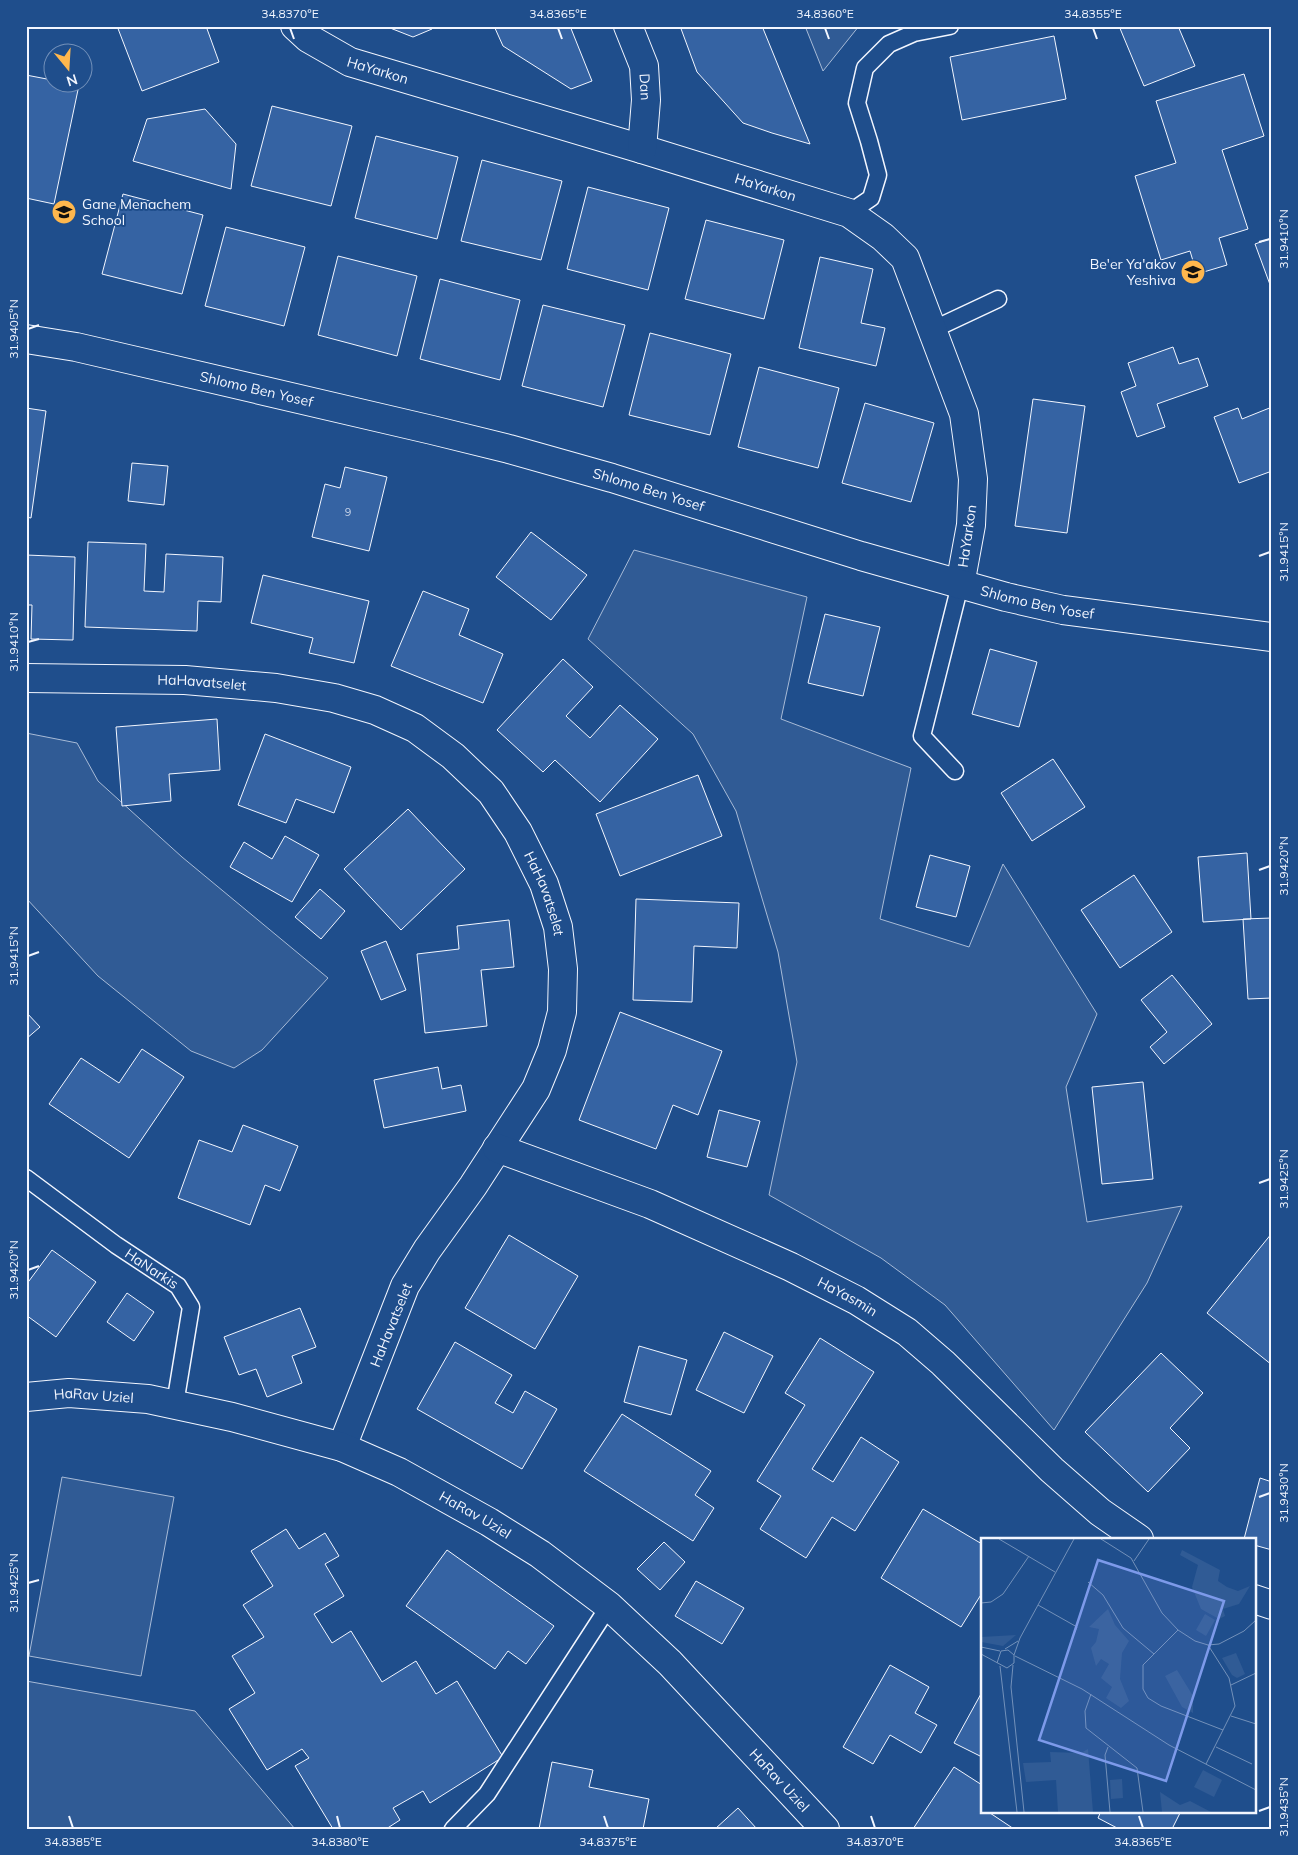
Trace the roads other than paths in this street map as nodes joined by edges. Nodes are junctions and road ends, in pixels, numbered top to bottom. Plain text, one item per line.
1 (295, 26) edge
2 (628, 26) edge
3 (950, 26) edge
4 (642, 149) junction
5 (849, 213) junction
6 (998, 299) dead end
7 (932, 330) junction
8 (26, 339) edge
9 (960, 585) junction
10 (1272, 637) edge
11 (26, 678) edge
12 (955, 771) dead end
13 (497, 1148) junction
14 (26, 1178) edge
15 (26, 1397) edge
16 (175, 1404) junction
17 (342, 1447) junction
18 (1138, 1538) edge
19 (1256, 1600) edge
20 (1272, 1605) edge
21 (609, 1606) junction
22 (454, 1829) edge
23 (826, 1829) edge

1 - 4 street, HaYarkon
2 - 4 street, Dan
3 - 5 lane
4 - 5 street, HaYarkon
5 - 7 street, HaYarkon
6 - 7 lane
7 - 9 street, HaYarkon
8 - 9 street, Shlomo Ben Yosef
9 - 10 street, Shlomo Ben Yosef
9 - 12 lane
11 - 13 street, HaHavatselet
13 - 17 street, HaHavatselet
13 - 18 street, HaYasmin
14 - 16 lane, HaNarkis
15 - 16 street, HaRav Uziel
16 - 17 street, HaRav Uziel
17 - 21 street, HaRav Uziel
19 - 20 street
21 - 22 lane
21 - 23 street, HaRav Uziel

